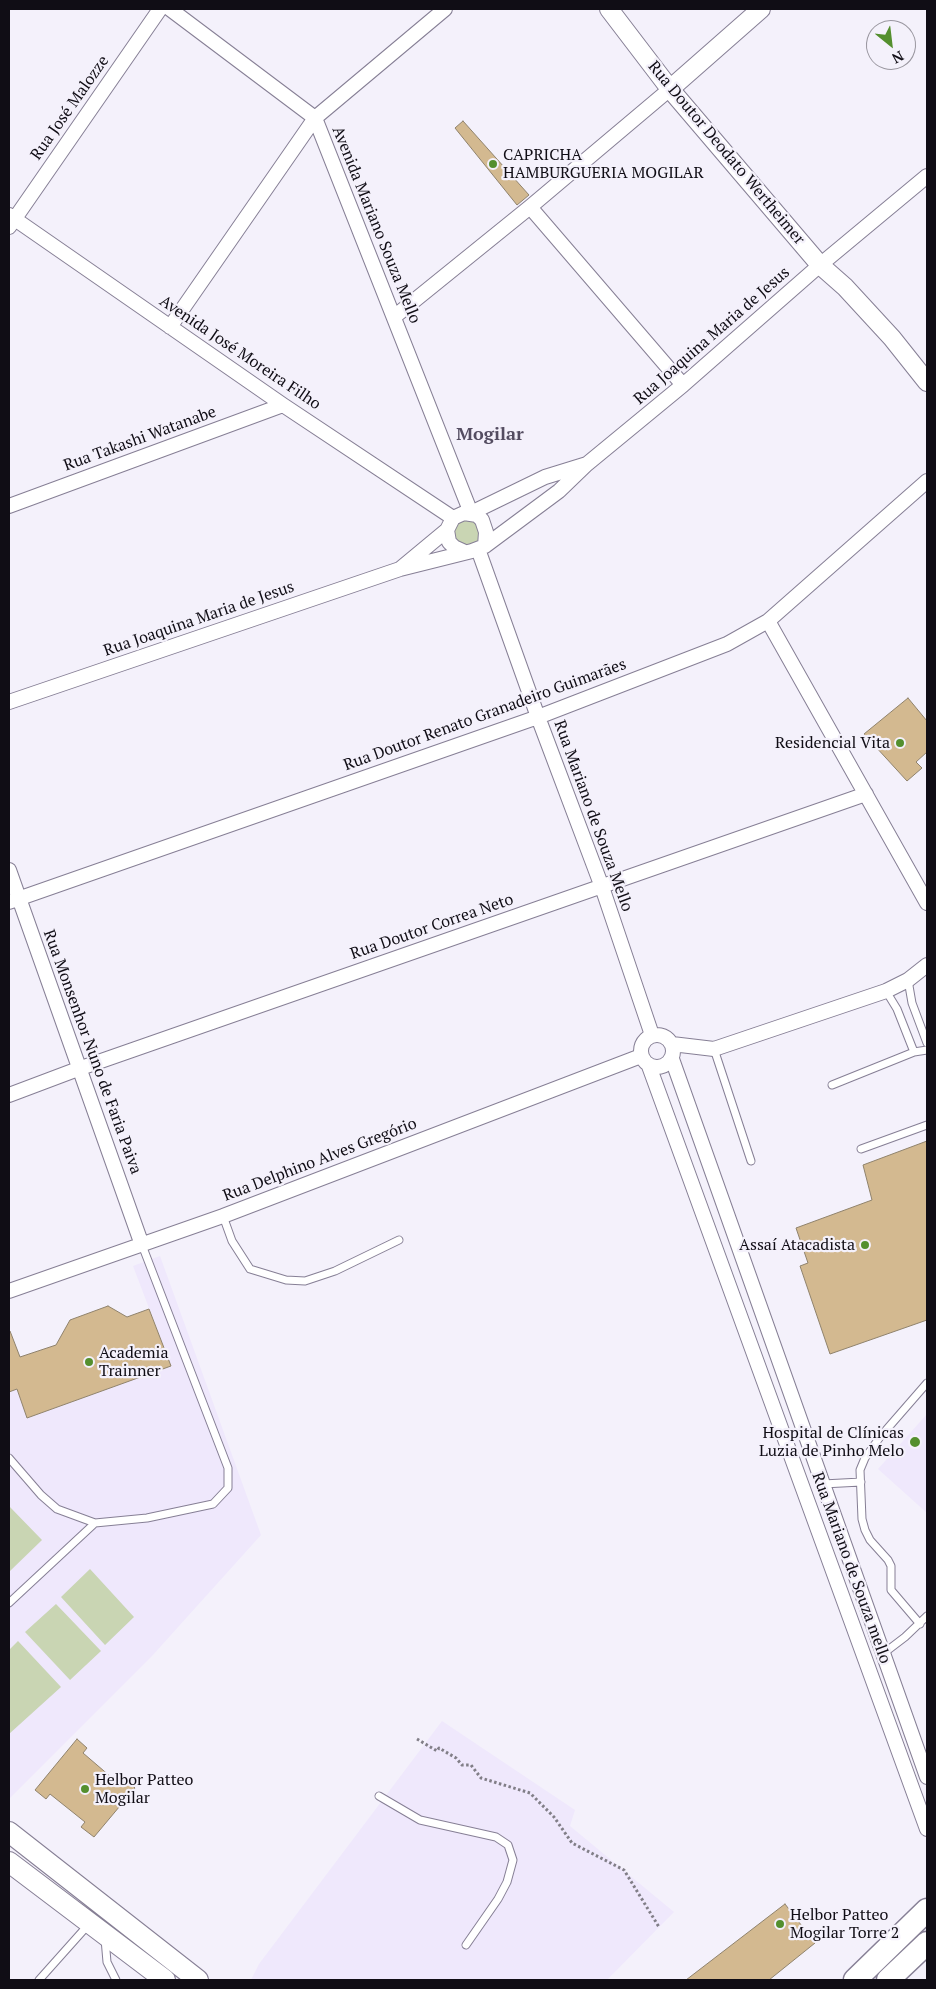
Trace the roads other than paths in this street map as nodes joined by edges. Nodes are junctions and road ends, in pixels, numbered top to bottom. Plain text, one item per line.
1 (160, 9) edge
2 (170, 9) edge
3 (444, 9) edge
4 (609, 9) edge
5 (761, 9) edge
6 (670, 89) junction
7 (315, 118) junction
8 (927, 176) edge
9 (530, 207) junction
10 (11, 220) edge
11 (820, 265) junction
12 (394, 316) junction
13 (170, 327) junction
14 (927, 382) edge
15 (683, 385) junction
16 (283, 404) junction
17 (587, 464) junction
18 (927, 481) edge
19 (9, 506) edge
20 (471, 513) junction
21 (450, 524) junction
22 (476, 549) junction
23 (400, 569) junction
24 (768, 621) junction
25 (9, 702) edge
26 (538, 717) junction
27 (866, 794) junction
28 (9, 870) edge
29 (602, 887) junction
30 (14, 900) edge
31 (927, 904) edge
32 (927, 965) edge
33 (908, 980) junction
34 (886, 991) junction
35 (652, 1035) junction
36 (927, 1043) edge
37 (672, 1044) junction
38 (714, 1049) junction
39 (927, 1050) edge
40 (914, 1052) junction
41 (672, 1058) junction
42 (645, 1061) junction
43 (78, 1069) junction
44 (832, 1085) dead end
45 (9, 1095) edge
46 (927, 1125) edge
47 (861, 1149) dead end
48 (751, 1161) dead end
49 (223, 1216) junction
50 (399, 1240) dead end
51 (142, 1245) junction
52 (9, 1291) edge
53 (927, 1383) edge
54 (9, 1458) edge
55 (861, 1482) junction
56 (823, 1484) junction
57 (95, 1523) junction
58 (9, 1603) edge
59 (927, 1616) edge
60 (920, 1624) junction
61 (884, 1653) junction
62 (927, 1777) edge
63 (379, 1796) dead end
64 (927, 1828) edge
65 (9, 1832) edge
66 (9, 1862) edge
67 (927, 1910) edge
68 (97, 1929) junction
69 (927, 1943) edge
70 (466, 1945) dead end
71 (39, 1980) edge
72 (116, 1980) edge
73 (165, 1980) edge
74 (198, 1980) edge
75 (855, 1980) edge
76 (888, 1980) edge

1 - 10 street, Rua José Malozze
2 - 7 street, Avenida Mariano Souza Mello
3 - 7 street
4 - 6 street, Rua Doutor Deodato Wertheimer
5 - 6 street
6 - 9 street
6 - 11 street, Rua Doutor Deodato Wertheimer
7 - 12 street, Avenida Mariano Souza Mello
7 - 13 street
8 - 11 street, Rua Joaquina Maria de Jesus
9 - 12 street
9 - 15 street
10 - 13 street, Avenida José Moreira Filho
11 - 14 street, Rua Doutor Deodato Wertheimer
11 - 15 street, Rua Joaquina Maria de Jesus
12 - 20 street, Avenida Mariano Souza Mello
13 - 16 street, Avenida José Moreira Filho
15 - 17 street, Rua Joaquina Maria de Jesus
16 - 19 street, Rua Takashi Watanabe
16 - 21 street, Avenida José Moreira Filho
17 - 20 street, Rua Joaquina Maria de Jesus
17 - 22 street, Rua Joaquina Maria de Jesus
18 - 24 street, Rua Doutor Renato Granadeiro Guimarães
20 - 21 street
20 - 22 street
21 - 22 street
21 - 23 street
22 - 23 street, Rua Joaquina Maria de Jesus
22 - 26 street, Rua Mariano de Souza Mello
23 - 25 street, Rua Joaquina Maria de Jesus
24 - 26 street, Rua Doutor Renato Granadeiro Guimarães
24 - 27 street
26 - 29 street, Rua Mariano de Souza Mello
26 - 30 street, Rua Doutor Renato Granadeiro Guimarães
27 - 29 street, Rua Doutor Correa Neto
27 - 31 street
28 - 30 street, Rua Monsenhor Nuno de Faria Paiva
29 - 35 street, Rua Mariano de Souza Mello
29 - 43 street, Rua Doutor Correa Neto
30 - 43 street, Rua Monsenhor Nuno de Faria Paiva
32 - 33 street
33 - 34 street
33 - 36 lane
34 - 38 street
34 - 40 lane
35 - 37 street
35 - 42 street
37 - 38 street
37 - 41 street
38 - 48 lane
39 - 40 lane
40 - 44 lane
41 - 42 street
41 - 56 street, Rua Mariano de Souza mello
42 - 49 street, Rua Delphino Alves Gregório
42 - 64 street, Rua Mariano de Souza mello
43 - 45 street, Rua Doutor Correa Neto
43 - 51 street, Rua Monsenhor Nuno de Faria Paiva
46 - 47 lane
49 - 50 lane
49 - 51 street, Rua Delphino Alves Gregório
51 - 52 street, Rua Delphino Alves Gregório
51 - 57 lane
53 - 55 lane
54 - 57 lane
55 - 56 lane
55 - 60 lane
56 - 61 street, Rua Mariano de Souza mello
57 - 58 lane
59 - 60 lane
60 - 61 lane
61 - 62 street, Rua Mariano de Souza mello
63 - 70 lane
65 - 74 main road
66 - 68 main road
67 - 75 main road
68 - 71 lane
68 - 72 lane
68 - 73 main road
69 - 76 main road

